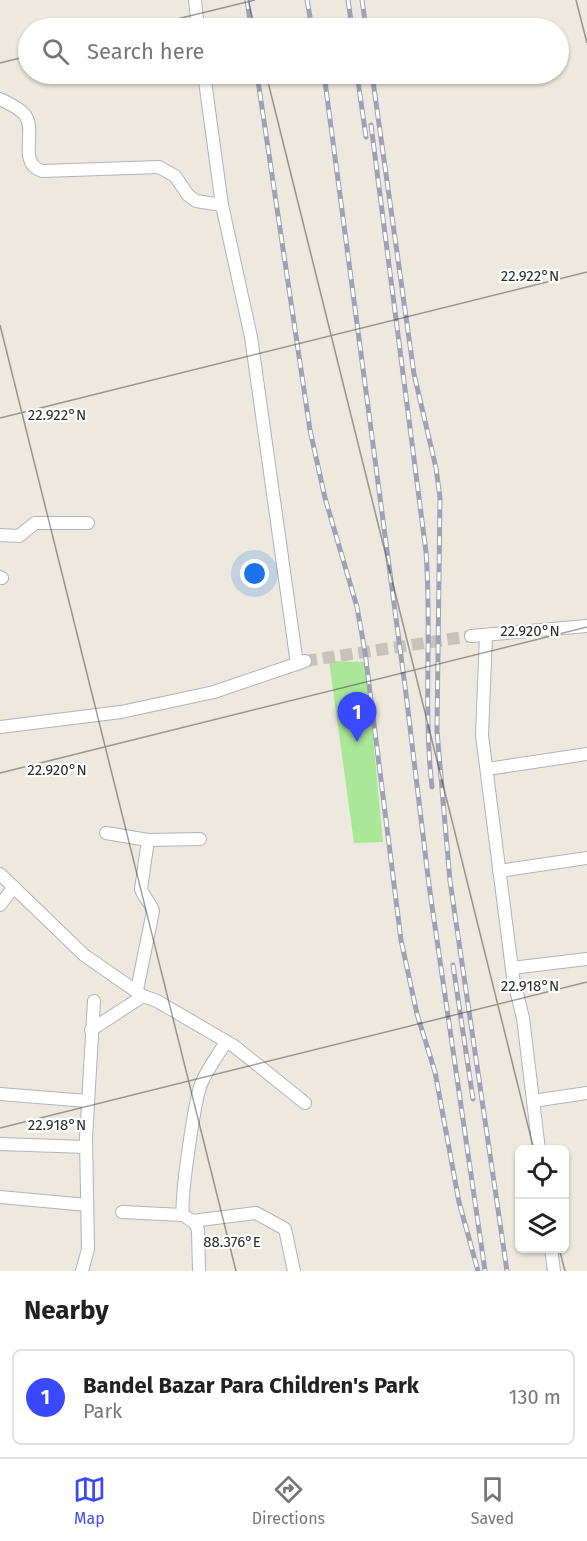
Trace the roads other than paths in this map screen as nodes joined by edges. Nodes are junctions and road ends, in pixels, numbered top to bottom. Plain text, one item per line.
1 (195, 0) edge
2 (197, 18) edge
3 (205, 84) edge
4 (0, 99) edge
5 (222, 205) junction
6 (88, 523) dead end
7 (0, 535) edge
8 (587, 626) edge
9 (486, 635) junction
10 (471, 636) tunnel mouth
11 (0, 727) edge
12 (587, 754) edge
13 (487, 769) junction
14 (106, 833) dead end
15 (200, 838) dead end
16 (148, 840) junction
17 (587, 858) edge
18 (500, 871) junction
19 (0, 874) edge
20 (14, 887) junction
21 (0, 906) edge
22 (587, 959) edge
23 (512, 968) junction
24 (140, 993) junction
25 (94, 1001) dead end
26 (91, 1030) junction
27 (226, 1042) junction
28 (587, 1093) edge
29 (0, 1094) edge
30 (87, 1101) junction
31 (533, 1101) junction
32 (305, 1103) dead end
33 (0, 1144) edge
34 (538, 1145) edge
35 (86, 1147) junction
36 (0, 1197) edge
37 (87, 1204) junction
38 (122, 1212) dead end
39 (187, 1218) junction
40 (552, 1253) edge
41 (82, 1271) edge
42 (199, 1271) edge
43 (294, 1271) edge
44 (554, 1271) edge

1 - 2 street
3 - 5 street
4 - 5 street
5 - 11 street
6 - 7 street
8 - 9 street
9 - 10 street
9 - 13 street
12 - 13 street
13 - 18 street
14 - 16 street
15 - 16 street
16 - 24 street
17 - 18 street
18 - 23 street
19 - 20 street
20 - 21 street
20 - 24 street
22 - 23 street
23 - 31 street
24 - 26 street
24 - 27 street
25 - 26 street
26 - 30 street
27 - 32 street
27 - 39 street
28 - 31 street
29 - 30 street
30 - 35 street
31 - 34 street
33 - 35 street
35 - 37 street
36 - 37 street
37 - 41 street
38 - 39 street
39 - 42 street
39 - 43 street
40 - 44 street

